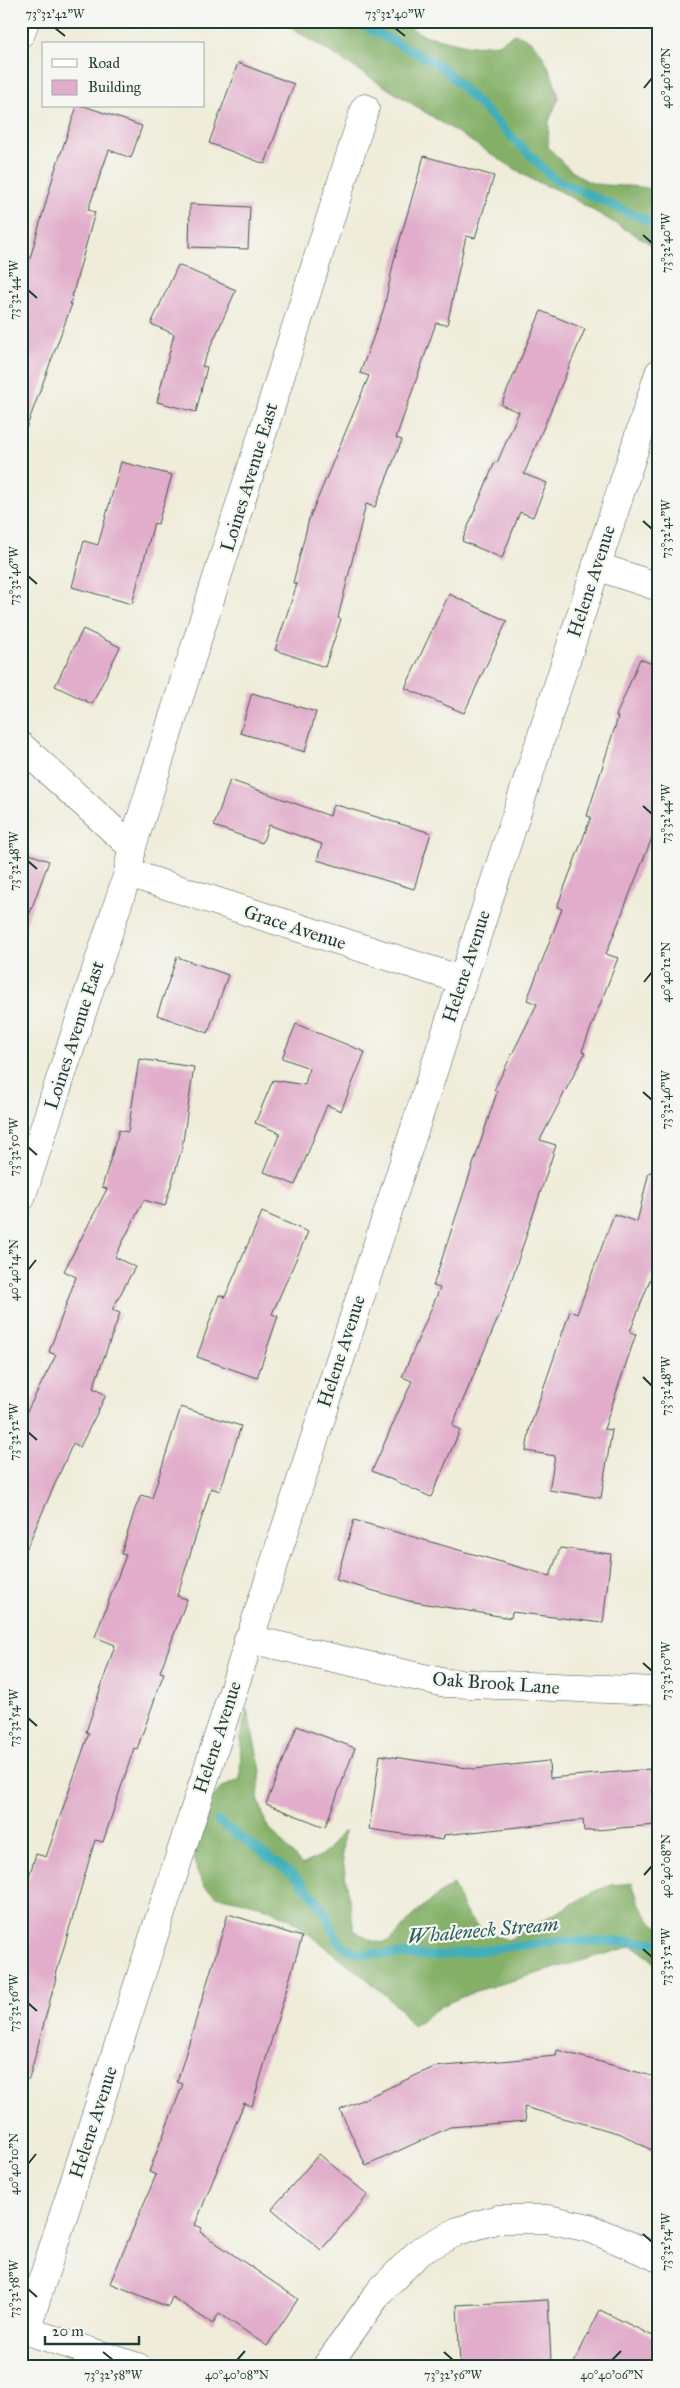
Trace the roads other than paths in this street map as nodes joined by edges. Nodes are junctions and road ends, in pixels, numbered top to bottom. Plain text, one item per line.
1 (25, 21) edge
2 (21, 33) edge
3 (365, 108) dead end
4 (659, 373) edge
5 (596, 566) junction
6 (659, 586) edge
7 (21, 746) edge
8 (130, 860) junction
9 (462, 980) junction
10 (21, 1198) edge
11 (248, 1639) junction
12 (659, 1691) edge
13 (659, 2258) edge
14 (24, 2330) edge
15 (138, 2367) edge
16 (326, 2367) edge

1 - 2 street
3 - 8 street, Loines Avenue East
4 - 5 street, Helene Avenue
5 - 6 street
5 - 9 street, Helene Avenue
7 - 8 street, Grace Avenue
8 - 9 street, Grace Avenue
8 - 10 street, Loines Avenue East
9 - 11 street, Helene Avenue
11 - 12 street, Oak Brook Lane
11 - 14 street, Helene Avenue
13 - 16 street
14 - 15 street

